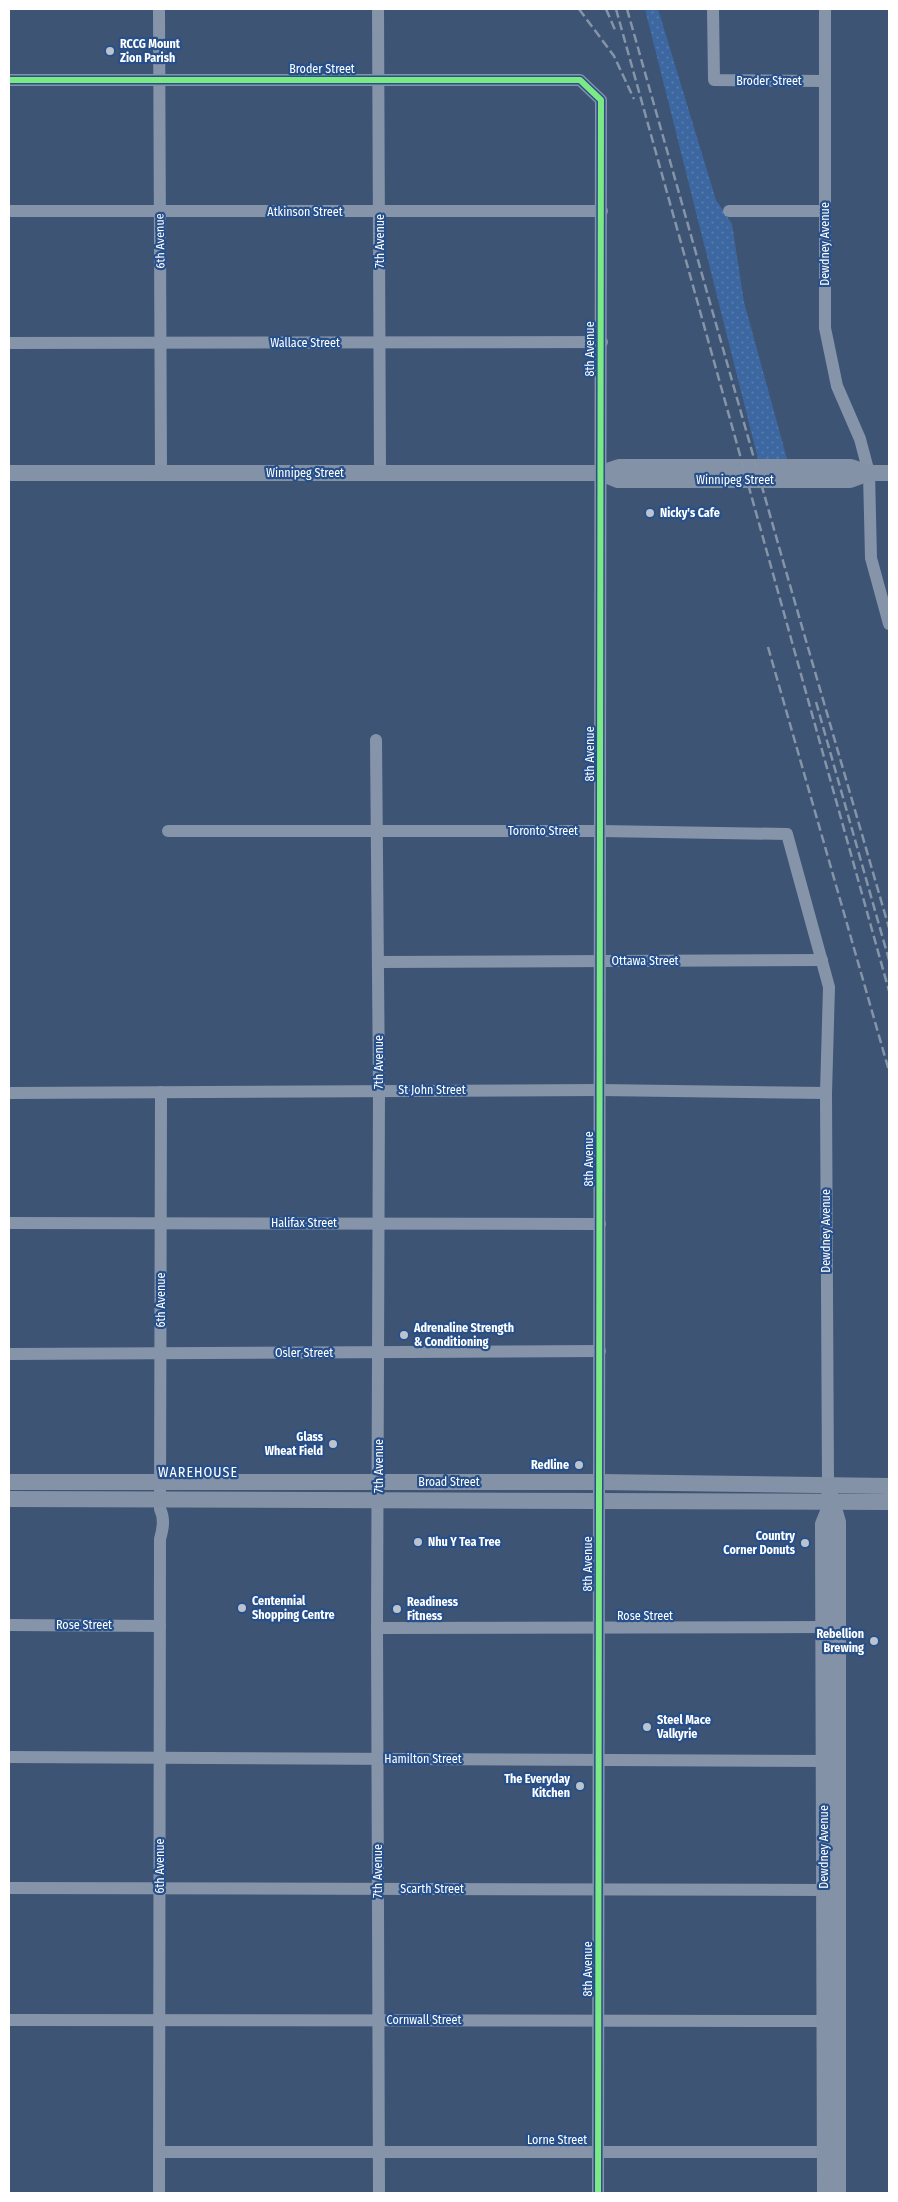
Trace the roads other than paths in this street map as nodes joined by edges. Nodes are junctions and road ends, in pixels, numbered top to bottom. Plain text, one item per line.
1 (159, 9) edge
2 (378, 9) edge
3 (713, 9) edge
4 (825, 9) edge
5 (9, 80) edge
6 (159, 80) junction
7 (379, 81) junction
8 (825, 81) junction
9 (602, 126) joint
10 (825, 210) junction
11 (9, 211) edge
12 (602, 211) junction
13 (729, 211) dead end
14 (160, 212) junction
15 (380, 212) junction
16 (9, 342) edge
17 (161, 342) junction
18 (602, 342) junction
19 (380, 343) junction
20 (9, 473) edge
21 (161, 473) junction
22 (380, 473) junction
23 (602, 473) junction
24 (869, 473) junction
25 (889, 473) edge
26 (889, 624) edge
27 (376, 740) dead end
28 (168, 831) dead end
29 (378, 831) junction
30 (601, 831) junction
31 (822, 960) junction
32 (601, 961) junction
33 (379, 962) junction
34 (379, 1090) junction
35 (600, 1090) junction
36 (162, 1092) junction
37 (9, 1093) edge
38 (826, 1093) junction
39 (161, 1222) junction
40 (9, 1223) edge
41 (379, 1224) junction
42 (600, 1224) junction
43 (600, 1351) junction
44 (380, 1352) junction
45 (9, 1354) edge
46 (161, 1354) junction
47 (9, 1482) edge
48 (379, 1482) junction
49 (600, 1482) junction
50 (828, 1484) junction
51 (889, 1486) edge
52 (160, 1497) junction
53 (9, 1500) edge
54 (379, 1500) junction
55 (600, 1501) junction
56 (832, 1502) junction
57 (889, 1502) edge
58 (9, 1625) edge
59 (160, 1626) junction
60 (600, 1627) junction
61 (823, 1627) junction
62 (377, 1628) junction
63 (9, 1757) edge
64 (160, 1759) junction
65 (378, 1759) junction
66 (599, 1759) junction
67 (831, 1761) junction
68 (9, 1888) edge
69 (378, 1889) junction
70 (599, 1889) junction
71 (160, 1890) junction
72 (824, 1890) junction
73 (9, 2020) edge
74 (379, 2020) junction
75 (599, 2020) junction
76 (832, 2021) junction
77 (160, 2022) junction
78 (379, 2151) junction
79 (598, 2151) junction
80 (159, 2152) junction
81 (825, 2152) junction
82 (159, 2193) edge
83 (379, 2193) edge
84 (598, 2193) edge
85 (825, 2193) edge
86 (838, 2193) edge

1 - 6 street, 6th Avenue
2 - 7 street, 7th Avenue
3 - 8 street, Broder Street
4 - 8 street, Dewdney Avenue
5 - 6 street, Broder Street
6 - 7 street, Broder Street
6 - 14 street, 6th Avenue
7 - 9 street, Broder Street
7 - 15 street, 7th Avenue
8 - 10 street, Dewdney Avenue
9 - 12 street, 8th Avenue
10 - 13 street
10 - 24 street, Dewdney Avenue
11 - 14 street, Atkinson Street
12 - 15 street, Atkinson Street
12 - 18 street, 8th Avenue
14 - 15 street, Atkinson Street
14 - 17 street, 6th Avenue
15 - 19 street, 7th Avenue
16 - 17 street, Wallace Street
17 - 19 street, Wallace Street
17 - 21 street, 6th Avenue
18 - 19 street, Wallace Street
18 - 23 street, 8th Avenue
19 - 22 street, 7th Avenue
20 - 21 main road, Winnipeg Street
21 - 22 main road, Winnipeg Street
22 - 23 main road, Winnipeg Street
23 - 24 main road, Winnipeg Street
23 - 30 street, 8th Avenue
24 - 25 main road, Winnipeg Street
24 - 26 street, Dewdney Avenue
27 - 29 street, 7th Avenue
28 - 29 street, Toronto Street
29 - 30 street, Toronto Street
29 - 33 street, 7th Avenue
30 - 31 street, Toronto Street
30 - 32 street, 8th Avenue
31 - 32 street, Ottawa Street
31 - 38 street, Dewdney Avenue
32 - 33 street, Ottawa Street
32 - 35 street, 8th Avenue
33 - 34 street, 7th Avenue
34 - 35 street, St John Street
34 - 36 street, St John Street
34 - 41 street, 7th Avenue
35 - 38 street, St John Street
35 - 42 street, 8th Avenue
36 - 37 street, St John Street
36 - 39 street, 6th Avenue
38 - 50 street, Dewdney Avenue
39 - 40 street, Halifax Street
39 - 41 street, Halifax Street
39 - 46 street, 6th Avenue
41 - 42 street, Halifax Street
41 - 44 street, 7th Avenue
42 - 43 street, 8th Avenue
43 - 44 street, Osler Street
43 - 49 street, 8th Avenue
44 - 46 street, Osler Street
44 - 48 street, 7th Avenue
45 - 46 street, Osler Street
46 - 52 street, 6th Avenue
47 - 52 main road, Broad Street
48 - 49 main road, Broad Street
48 - 52 main road, Broad Street
48 - 54 street, 7th Avenue
49 - 50 main road, Broad Street
49 - 55 street, 8th Avenue
50 - 51 main road, Broad Street
50 - 56 main road, Dewdney Avenue
52 - 53 main road, Broad Street
52 - 54 main road, Broad Street
52 - 59 street, 6th Avenue
54 - 55 main road, Broad Street
54 - 62 street, 7th Avenue
55 - 56 main road, Broad Street
55 - 60 street, 8th Avenue
56 - 57 main road, Broad Street
56 - 61 main road, Dewdney Avenue
56 - 67 main road, Dewdney Avenue
58 - 59 street, Rose Street
59 - 64 street, 6th Avenue
60 - 61 street, Rose Street
60 - 62 street, Rose Street
60 - 66 street, 8th Avenue
61 - 67 main road, Dewdney Avenue
62 - 65 street, 7th Avenue
63 - 64 street, Hamilton Street
64 - 65 street, Hamilton Street
64 - 71 street, 6th Avenue
65 - 66 street, Hamilton Street
65 - 69 street, 7th Avenue
66 - 67 street, Hamilton Street
66 - 70 street, 8th Avenue
67 - 72 main road, Dewdney Avenue
67 - 76 main road, Dewdney Avenue
68 - 71 street, Scarth Street
69 - 70 street, Scarth Street
69 - 71 street, Scarth Street
69 - 74 street, 7th Avenue
70 - 72 street, Scarth Street
70 - 75 street, 8th Avenue
71 - 77 street, 6th Avenue
72 - 76 main road, Dewdney Avenue
73 - 77 street, Cornwall Street
74 - 75 street, Cornwall Street
74 - 77 street, Cornwall Street
74 - 78 street, 7th Avenue
75 - 76 street, Cornwall Street
75 - 79 street, 8th Avenue
76 - 81 main road, Dewdney Avenue
76 - 86 main road, Dewdney Avenue
77 - 80 street, 6th Avenue
78 - 79 street, Lorne Street
78 - 80 street, Lorne Street
78 - 83 street, 7th Avenue
79 - 81 street, Lorne Street
79 - 84 street, 8th Avenue
80 - 82 street, 6th Avenue
81 - 85 main road, Dewdney Avenue

